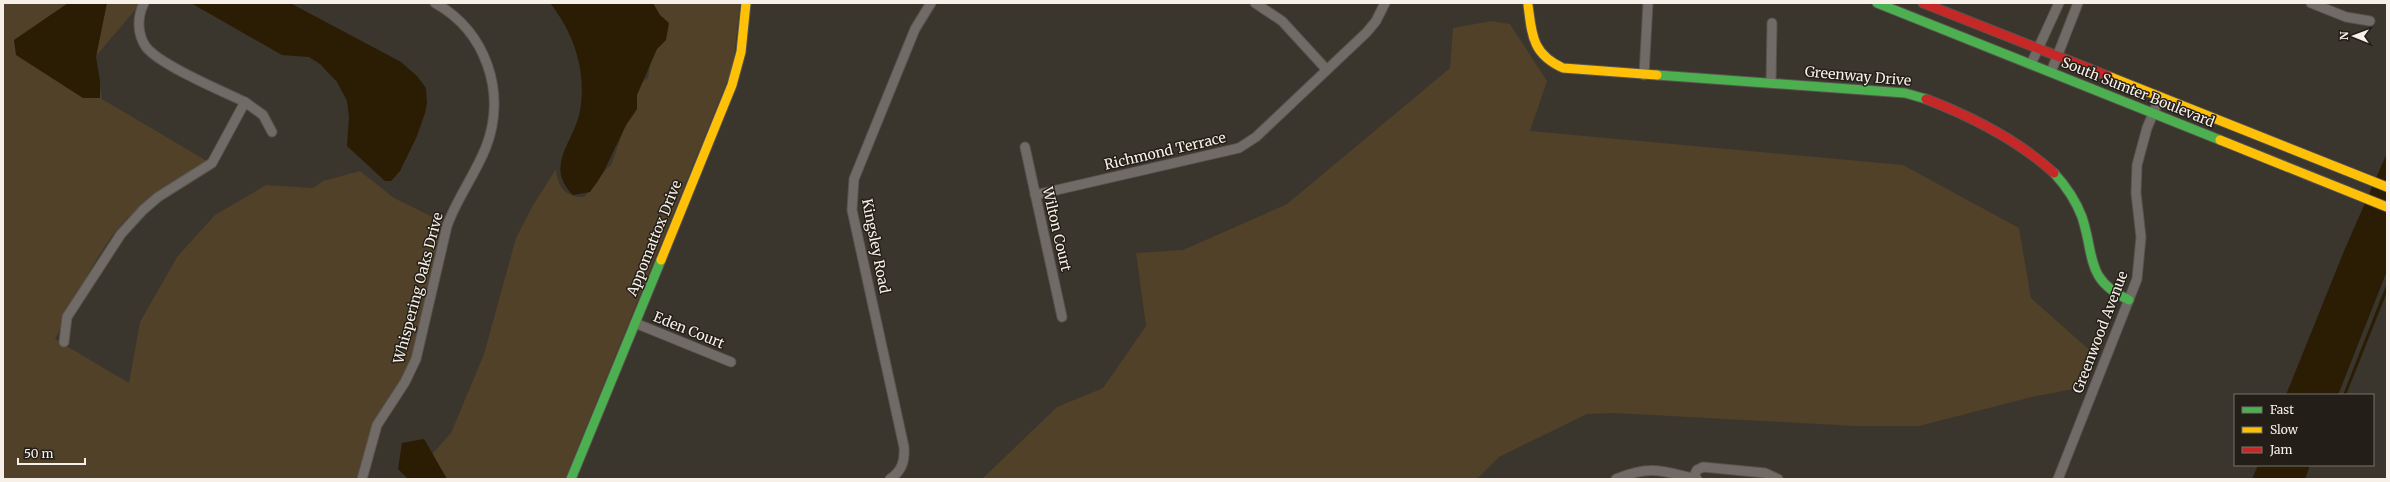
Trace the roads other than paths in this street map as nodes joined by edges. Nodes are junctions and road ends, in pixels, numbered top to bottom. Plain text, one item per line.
1 (144, 3) edge
2 (435, 3) edge
3 (746, 3) edge
4 (931, 3) edge
5 (1254, 3) edge
6 (1385, 3) edge
7 (1648, 3) edge
8 (1878, 3) edge
9 (1923, 3) edge
10 (2059, 3) edge
11 (2078, 3) edge
12 (2311, 3) edge
13 (1528, 5) dead end
14 (2370, 21) dead end
15 (1772, 23) dead end
16 (2038, 48) junction
17 (2057, 56) junction
18 (2031, 64) junction
19 (1327, 70) junction
20 (2051, 72) junction
21 (1644, 75) junction
22 (1770, 83) junction
23 (2160, 97) junction
24 (245, 102) junction
25 (2153, 113) junction
26 (272, 132) dead end
27 (1025, 147) dead end
28 (2387, 187) edge
29 (1034, 195) junction
30 (2387, 207) edge
31 (2129, 300) junction
32 (1062, 317) dead end
33 (635, 323) junction
34 (64, 342) dead end
35 (731, 362) dead end
36 (362, 479) edge
37 (571, 479) edge
38 (890, 479) edge
39 (1616, 479) edge
40 (1695, 479) edge
41 (1778, 479) edge
42 (2058, 479) edge

1 - 24 street
2 - 36 street, Whispering Oaks Drive
3 - 33 street, Appomattox Drive
4 - 38 street, Kingsley Road
5 - 19 street
6 - 19 street, Richmond Terrace
7 - 21 street
8 - 18 street, South Sumter Boulevard
9 - 16 street, South Sumter Boulevard
10 - 16 street
11 - 17 street
12 - 14 street
13 - 21 street, Greenway Drive
15 - 22 street
16 - 17 street, South Sumter Boulevard
16 - 18 street
17 - 20 street
17 - 23 street, South Sumter Boulevard
18 - 20 street, South Sumter Boulevard
19 - 29 street, Richmond Terrace
20 - 25 street, South Sumter Boulevard
21 - 22 street, Greenway Drive
22 - 31 street, Greenway Drive
23 - 25 street, Greenwood Avenue
23 - 28 street, South Sumter Boulevard
24 - 26 street
24 - 34 street
25 - 30 street, South Sumter Boulevard
25 - 31 street, Greenwood Avenue
27 - 29 street, Wilton Court
29 - 32 street, Wilton Court
31 - 42 street, Greenwood Avenue
33 - 35 street, Eden Court
33 - 37 street, Appomattox Drive
39 - 40 street
40 - 41 street

